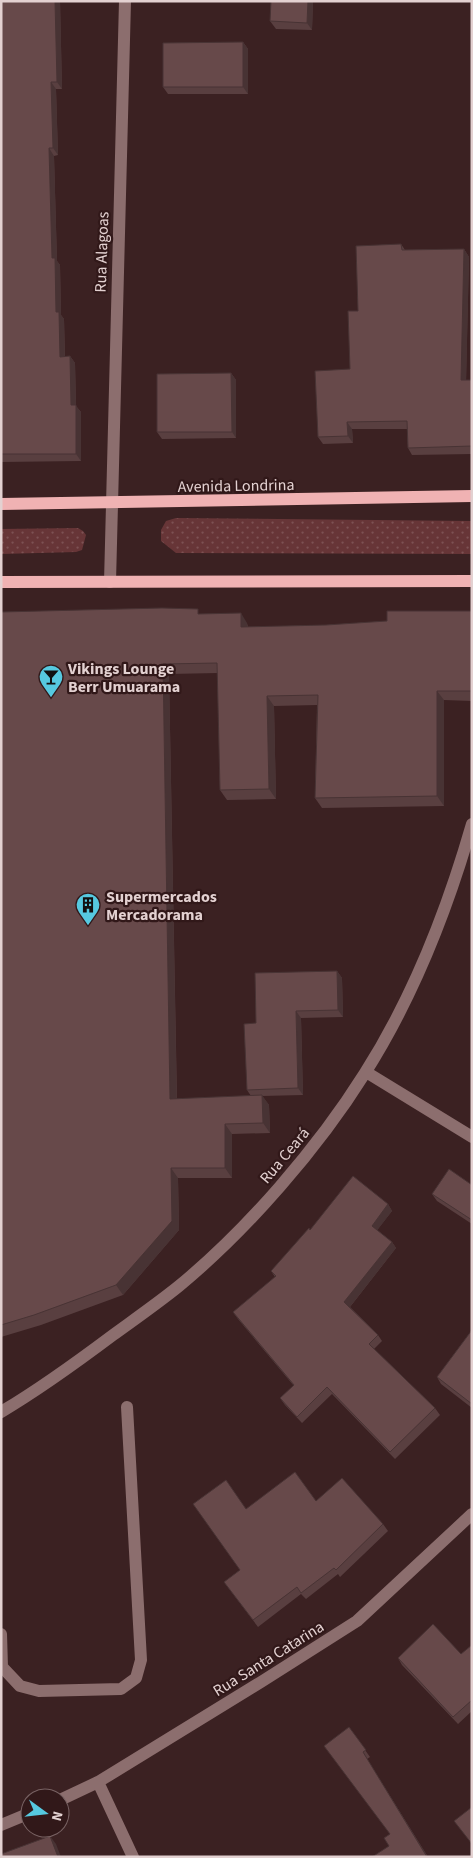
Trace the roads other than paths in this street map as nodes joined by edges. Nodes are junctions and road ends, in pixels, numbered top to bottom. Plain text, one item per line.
1 (124, 1) edge
2 (472, 496) edge
3 (111, 503) junction
4 (1, 504) edge
5 (472, 581) edge
6 (1, 582) edge
7 (110, 582) junction
8 (472, 824) edge
9 (366, 1072) junction
10 (472, 1137) edge
11 (127, 1407) dead end
12 (1, 1412) edge
13 (472, 1514) edge
14 (1, 1634) edge
15 (98, 1782) junction
16 (70, 1795) edge
17 (20, 1817) edge
18 (1, 1825) edge
19 (133, 1857) edge

1 - 3 street, Rua Alagoas
2 - 3 main road, Avenida Londrina
3 - 4 main road, Avenida Londrina
3 - 7 street, Rua Alagoas
5 - 7 main road
6 - 7 main road
8 - 9 street, Rua Ceará
9 - 10 street
9 - 12 street, Rua Ceará
11 - 14 street
13 - 15 street, Rua Santa Catarina
15 - 16 street, Rua Santa Catarina
15 - 19 street
17 - 18 street

